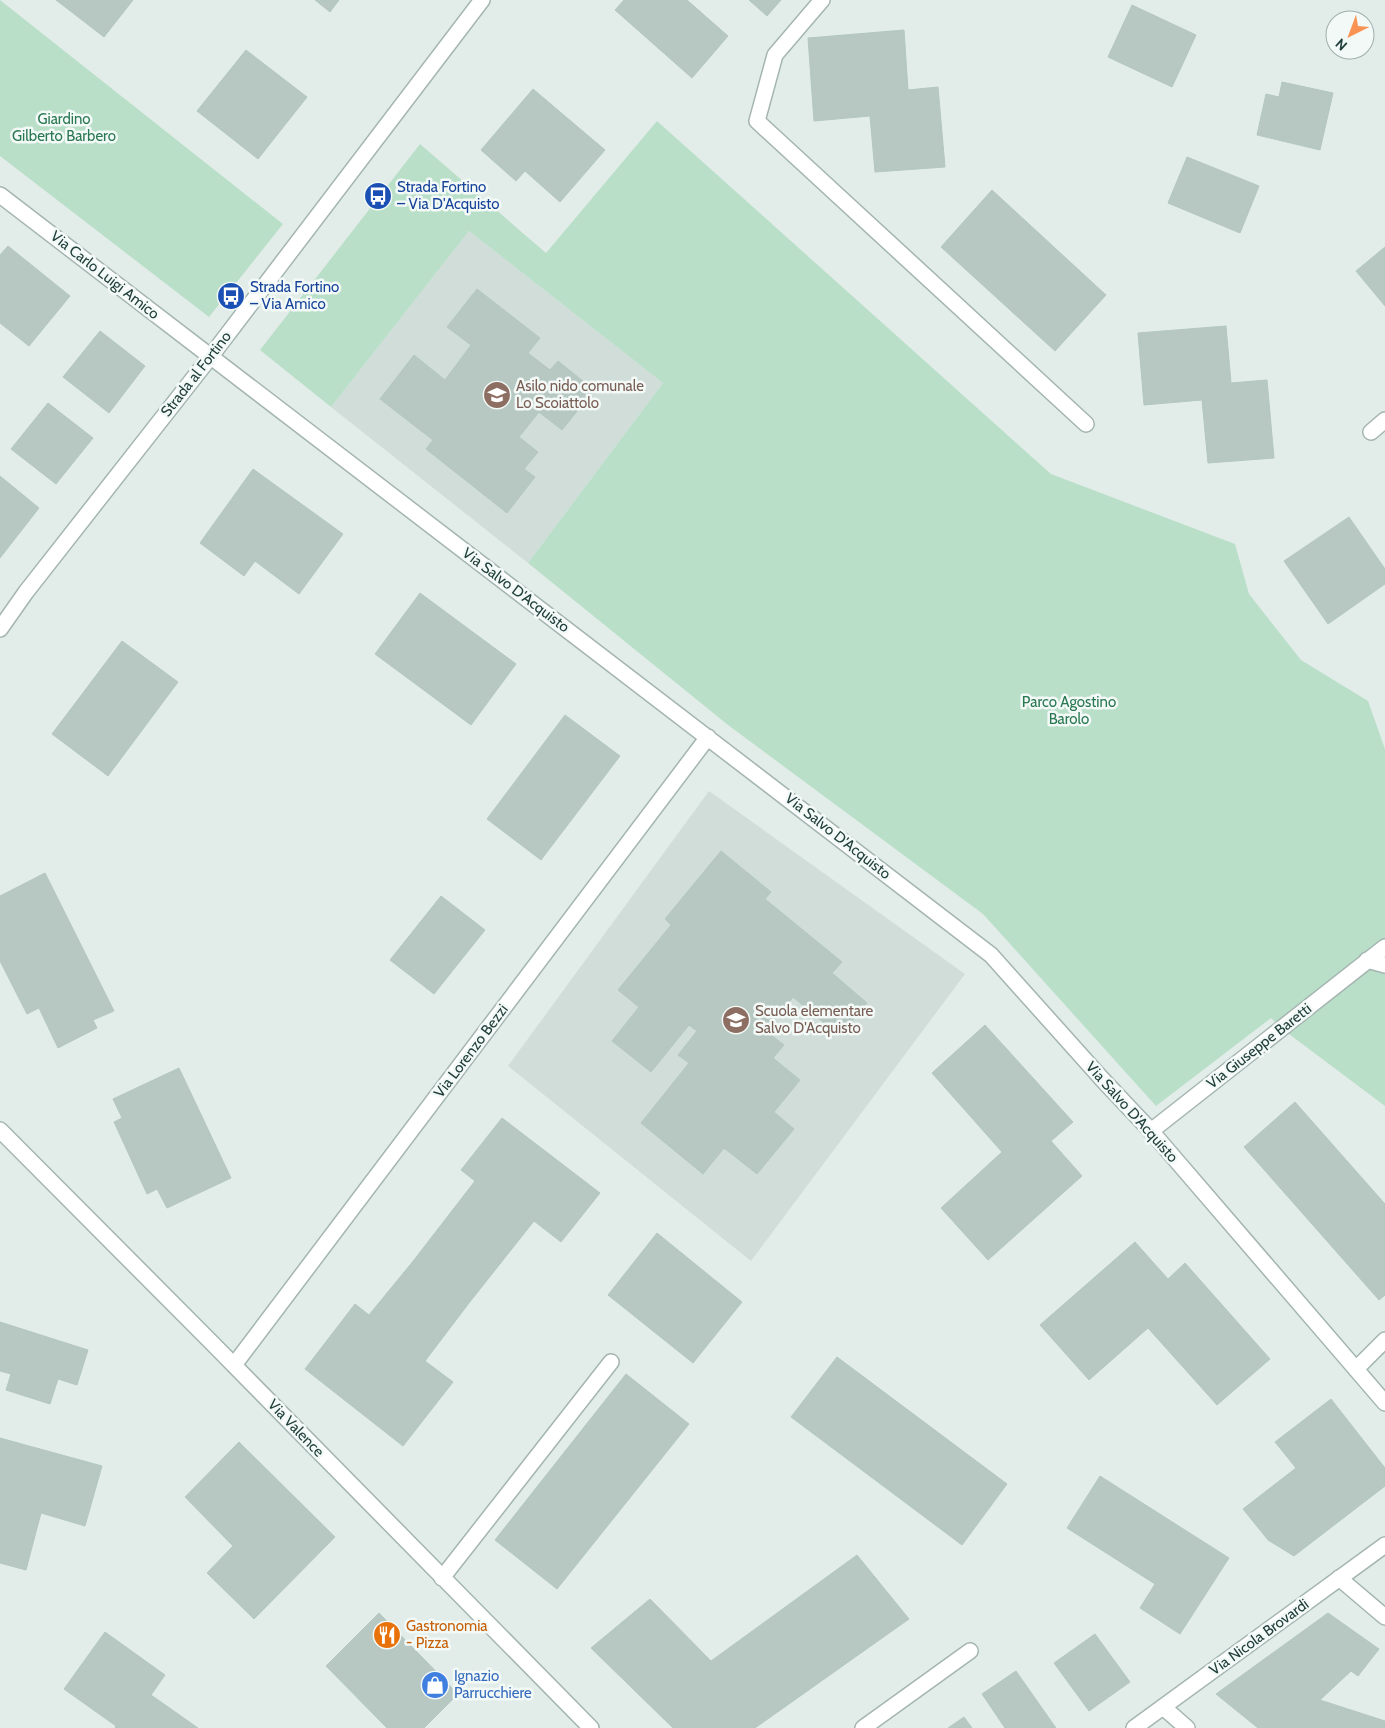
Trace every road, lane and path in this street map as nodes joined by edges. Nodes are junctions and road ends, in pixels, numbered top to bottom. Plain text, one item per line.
1 (482, 0) edge
2 (822, 0) edge
3 (0, 195) edge
4 (211, 356) junction
5 (1385, 420) edge
6 (1086, 424) dead end
7 (1371, 432) dead end
8 (0, 629) edge
9 (708, 737) junction
10 (1385, 947) edge
11 (1367, 960) junction
12 (1385, 966) edge
13 (0, 1130) edge
14 (1151, 1131) junction
15 (1385, 1340) edge
16 (611, 1362) dead end
17 (234, 1365) junction
18 (1356, 1369) junction
19 (1385, 1403) edge
20 (1385, 1545) edge
21 (442, 1578) junction
22 (1339, 1578) junction
23 (1385, 1617) edge
24 (970, 1651) dead end
25 (1163, 1707) junction
26 (591, 1728) edge
27 (863, 1728) edge
28 (1134, 1728) edge
29 (1187, 1728) edge

1 - 4 street, Strada al Fortino
2 - 6 street
3 - 4 street, Via Carlo Luigi Amico
4 - 8 street, Strada al Fortino
4 - 9 street, Via Salvo D'Acquisto
5 - 7 street
9 - 14 street, Via Salvo D'Acquisto
9 - 17 street, Via Lorenzo Bezzi
10 - 11 street, Via Giuseppe Baretti
11 - 12 street
11 - 14 street, Via Giuseppe Baretti
13 - 17 street, Via Valence
14 - 18 street, Via Salvo D'Acquisto
15 - 18 street
16 - 21 street
17 - 21 street, Via Valence
18 - 19 street, Via Salvo D'Acquisto
20 - 22 street, Via Nicola Brovardi
21 - 26 street, Via Valence
22 - 23 street
22 - 25 street, Via Nicola Brovardi
24 - 27 street
25 - 28 street, Via Nicola Brovardi
25 - 29 street

